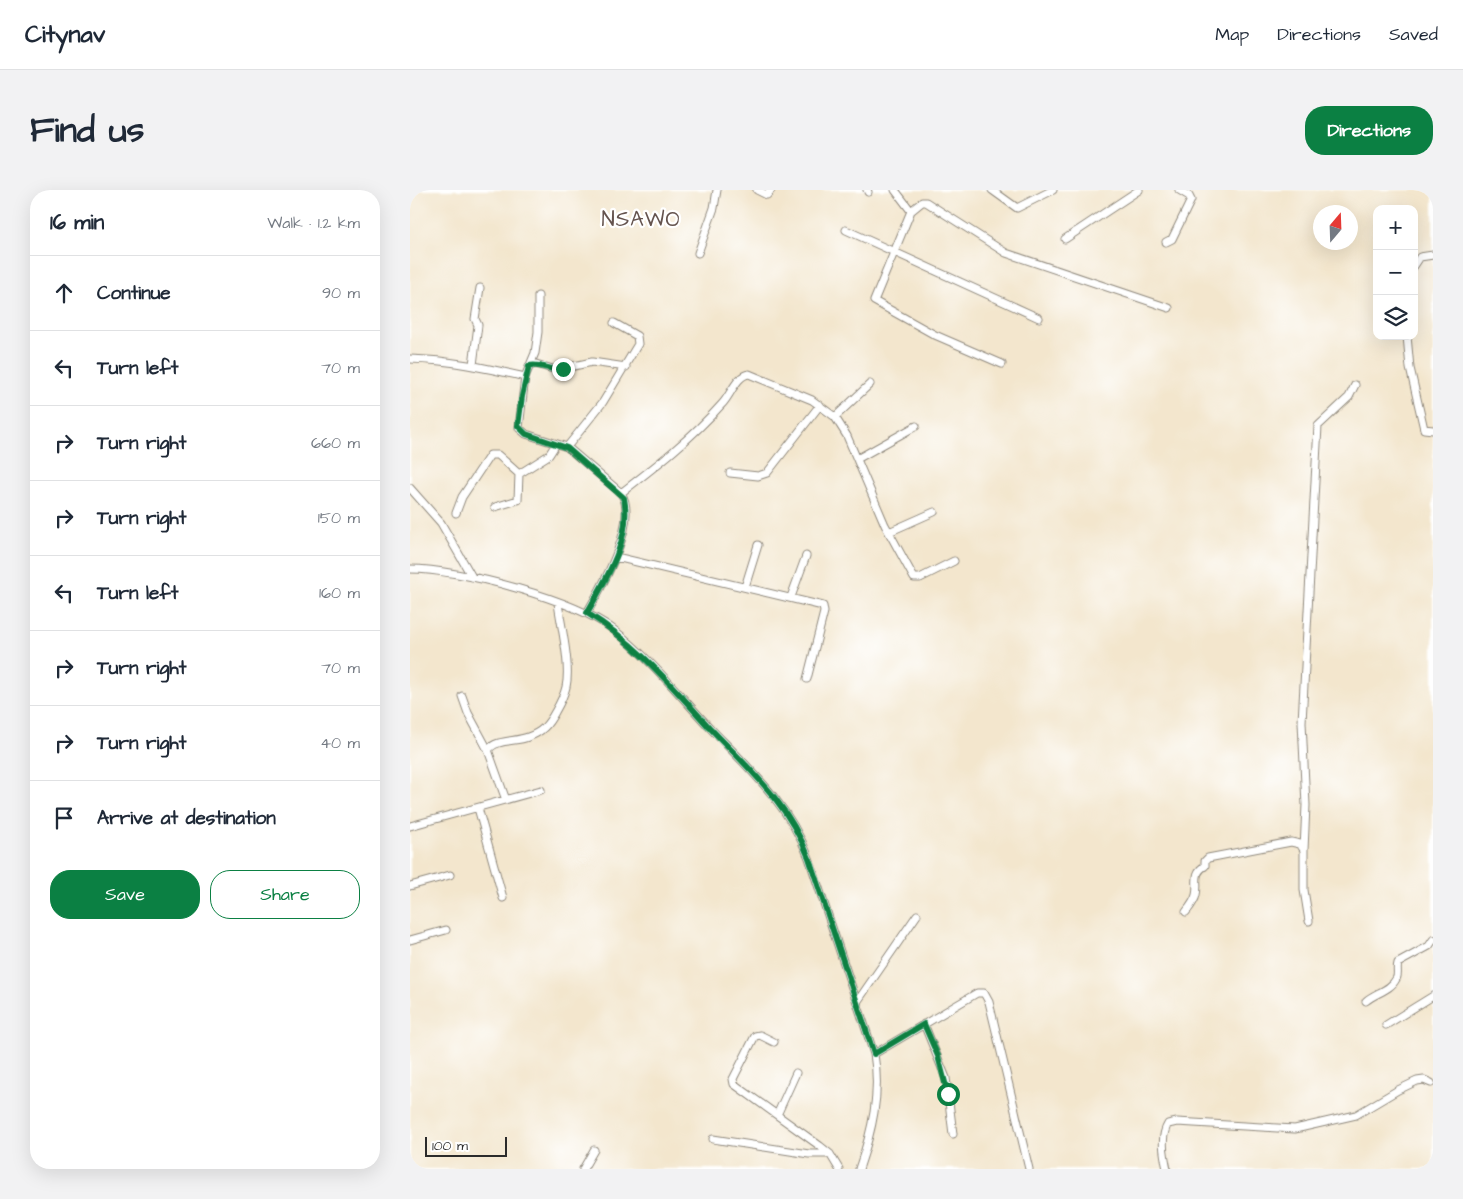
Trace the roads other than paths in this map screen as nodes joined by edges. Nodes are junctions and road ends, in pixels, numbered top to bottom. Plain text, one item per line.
1 (717, 190) edge
2 (757, 190) edge
3 (771, 190) edge
4 (895, 190) edge
5 (992, 190) edge
6 (1053, 190) edge
7 (1139, 190) edge
8 (1178, 190) edge
9 (911, 212) junction
10 (846, 230) dead end
11 (1065, 239) dead end
12 (1166, 242) dead end
13 (894, 251) junction
14 (698, 253) dead end
15 (1433, 255) edge
16 (1418, 259) edge
17 (480, 288) dead end
18 (538, 296) dead end
19 (1169, 308) dead end
20 (1039, 318) dead end
21 (614, 324) dead end
22 (1407, 340) edge
23 (410, 359) edge
24 (1002, 364) dead end
25 (473, 365) junction
26 (529, 366) junction
27 (626, 366) junction
28 (525, 377) junction
29 (870, 384) dead end
30 (1355, 385) dead end
31 (820, 405) junction
32 (835, 417) junction
33 (916, 426) dead end
34 (1433, 430) edge
35 (556, 444) junction
36 (567, 448) junction
37 (857, 459) junction
38 (730, 473) dead end
39 (519, 474) junction
40 (410, 488) edge
41 (621, 494) junction
42 (495, 507) dead end
43 (934, 512) dead end
44 (456, 513) dead end
45 (889, 532) junction
46 (758, 545) dead end
47 (806, 556) dead end
48 (616, 557) junction
49 (954, 561) dead end
50 (410, 569) edge
51 (472, 577) junction
52 (745, 587) junction
53 (792, 598) junction
54 (558, 603) junction
55 (587, 613) junction
56 (806, 679) dead end
57 (462, 696) dead end
58 (488, 750) junction
59 (542, 790) dead end
60 (506, 800) junction
61 (478, 808) junction
62 (410, 826) edge
63 (1304, 850) junction
64 (450, 875) dead end
65 (410, 886) edge
66 (503, 898) dead end
67 (1186, 912) dead end
68 (917, 916) dead end
69 (1309, 921) dead end
70 (446, 930) dead end
71 (410, 940) edge
72 (1433, 940) edge
73 (1433, 996) edge
74 (1366, 1001) dead end
75 (857, 1002) junction
76 (924, 1024) junction
77 (1386, 1025) dead end
78 (774, 1042) dead end
79 (874, 1054) junction
80 (796, 1073) dead end
81 (1431, 1082) dead end
82 (777, 1115) junction
83 (953, 1134) dead end
84 (713, 1139) dead end
85 (594, 1150) dead end
86 (830, 1154) junction
87 (583, 1169) edge
88 (839, 1169) edge
89 (859, 1169) edge
90 (1029, 1169) edge
91 (1167, 1169) edge

1 - 14 street
2 - 3 street
4 - 9 street
5 - 6 street
7 - 11 street
8 - 12 street
9 - 13 street
9 - 19 street
10 - 13 street
13 - 20 street
13 - 24 street
15 - 16 street
17 - 25 street
18 - 26 street
21 - 27 street
22 - 34 street
23 - 25 street
25 - 28 street
26 - 27 street
26 - 28 street
27 - 36 street
28 - 35 street
29 - 32 street
30 - 63 street
31 - 32 street
31 - 38 street
31 - 41 street
32 - 37 street
33 - 37 street
35 - 36 street
35 - 39 street
36 - 41 street
37 - 45 street
39 - 42 street
39 - 44 street
40 - 51 street
41 - 48 street
43 - 45 street
45 - 49 street
46 - 52 street
47 - 53 street
48 - 52 street
48 - 55 street
50 - 51 street
51 - 54 street
52 - 53 street
53 - 56 street
54 - 55 street
54 - 58 street
55 - 75 street
57 - 58 street
58 - 60 street
59 - 60 street
60 - 61 street
61 - 62 street
61 - 66 street
63 - 67 street
63 - 69 street
64 - 65 street
68 - 75 street
70 - 71 street
72 - 74 street
73 - 77 street
75 - 79 street
76 - 79 street
76 - 83 street
76 - 90 street
78 - 82 street
79 - 89 street
80 - 82 street
81 - 91 street
82 - 86 street
84 - 86 street
85 - 87 street
86 - 88 street

